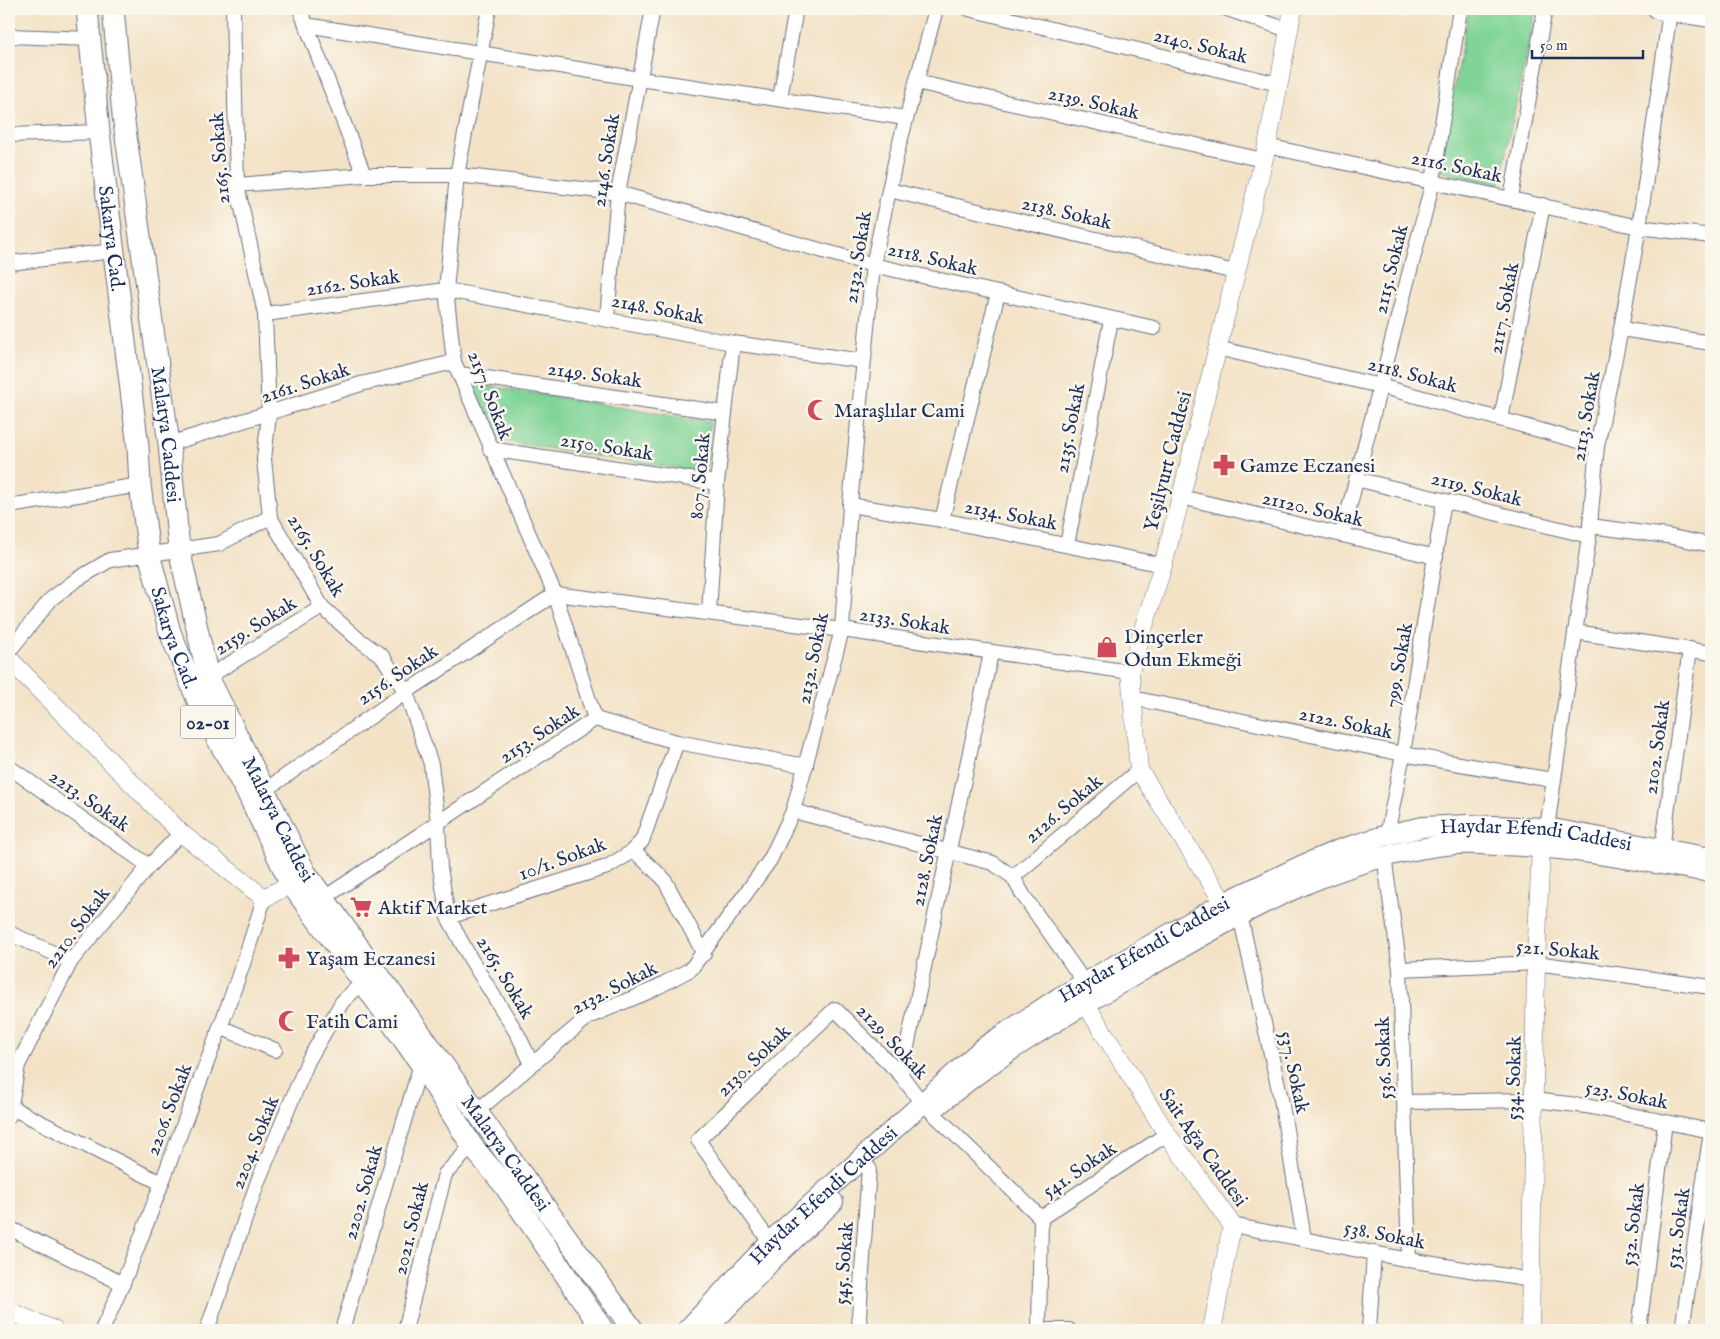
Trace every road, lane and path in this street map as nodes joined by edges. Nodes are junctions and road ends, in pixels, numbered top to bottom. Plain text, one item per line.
1 (87, 9) edge
2 (113, 9) edge
3 (233, 9) edge
4 (300, 9) edge
5 (489, 9) edge
6 (654, 9) edge
7 (796, 9) edge
8 (936, 9) edge
9 (969, 9) edge
10 (1227, 9) edge
11 (1293, 9) edge
12 (1460, 9) edge
13 (1545, 9) edge
14 (1664, 10) edge
15 (1711, 17) edge
16 (306, 25) junction
17 (1288, 30) junction
18 (9, 36) edge
19 (91, 39) junction
20 (481, 54) junction
21 (640, 79) junction
22 (916, 82) junction
23 (1278, 84) junction
24 (780, 98) junction
25 (906, 118) junction
26 (99, 132) junction
27 (9, 135) edge
28 (1265, 153) junction
29 (364, 175) junction
30 (457, 175) junction
31 (1433, 181) junction
32 (237, 186) junction
33 (889, 190) junction
34 (618, 193) junction
35 (1511, 198) junction
36 (1543, 206) junction
37 (1639, 227) junction
38 (1711, 236) edge
39 (114, 251) junction
40 (9, 264) edge
41 (873, 265) junction
42 (1235, 272) junction
43 (446, 290) junction
44 (998, 293) junction
45 (265, 314) junction
46 (607, 318) junction
47 (1111, 320) junction
48 (1154, 328) dead end
49 (1621, 330) junction
50 (733, 343) junction
51 (1711, 343) edge
52 (1217, 348) junction
53 (863, 361) junction
54 (456, 368) junction
55 (1380, 386) junction
56 (725, 413) junction
57 (269, 415) junction
58 (1501, 419) junction
59 (169, 444) junction
60 (1597, 446) junction
61 (490, 449) junction
62 (1356, 479) junction
63 (717, 483) junction
64 (140, 485) junction
65 (1181, 496) junction
66 (1444, 501) junction
67 (850, 505) junction
68 (9, 506) edge
69 (270, 517) junction
70 (942, 520) junction
71 (1589, 531) junction
72 (1342, 535) junction
73 (1067, 545) junction
74 (1711, 545) edge
75 (179, 548) junction
76 (149, 554) junction
77 (1436, 557) junction
78 (1163, 564) junction
79 (555, 594) junction
80 (322, 607) junction
81 (710, 613) junction
82 (842, 630) junction
83 (1575, 632) junction
84 (1690, 649) junction
85 (9, 651) edge
86 (991, 653) junction
87 (1711, 653) edge
88 (9, 659) edge
89 (1130, 672) junction
90 (208, 677) junction
91 (406, 692) junction
92 (1132, 698) junction
93 (595, 719) junction
94 (677, 742) junction
95 (1403, 754) junction
96 (806, 766) junction
97 (9, 767) edge
98 (1139, 770) junction
99 (1552, 780) junction
100 (264, 791) junction
101 (793, 811) junction
102 (438, 823) junction
103 (181, 833) junction
104 (1387, 835) junction
105 (1544, 837) junction
106 (1662, 849) junction
107 (633, 850) junction
108 (948, 851) junction
109 (1384, 856) junction
110 (1711, 858) edge
111 (149, 866) junction
112 (1711, 872) edge
113 (1013, 876) junction
114 (291, 884) junction
115 (264, 898) junction
116 (324, 898) junction
117 (1224, 903) junction
118 (1240, 915) junction
119 (448, 917) junction
120 (9, 933) edge
121 (704, 954) junction
122 (71, 961) junction
123 (1536, 963) junction
124 (1400, 969) junction
125 (363, 982) junction
126 (1085, 983) junction
127 (1711, 987) edge
128 (1085, 1003) junction
129 (835, 1009) joint
130 (220, 1026) junction
131 (275, 1050) dead end
132 (421, 1064) junction
133 (532, 1064) junction
134 (901, 1075) junction
135 (12, 1083) edge
136 (1534, 1100) junction
137 (1404, 1102) junction
138 (926, 1106) junction
139 (10, 1112) edge
140 (476, 1112) junction
141 (1665, 1122) junction
142 (1711, 1131) edge
143 (1166, 1134) junction
144 (472, 1146) junction
145 (870, 1168) junction
146 (161, 1183) junction
147 (1041, 1218) junction
148 (1232, 1225) junction
149 (9, 1228) edge
150 (1304, 1239) junction
151 (770, 1242) junction
152 (1374, 1253) junction
153 (1409, 1260) junction
154 (1531, 1280) junction
155 (123, 1284) junction
156 (9, 1311) edge
157 (54, 1330) edge
158 (102, 1330) edge
159 (207, 1330) edge
160 (342, 1330) edge
161 (405, 1330) edge
162 (602, 1330) edge
163 (633, 1330) edge
164 (687, 1330) edge
165 (706, 1330) edge
166 (860, 1330) edge
167 (1041, 1330) edge
168 (1069, 1330) edge
169 (1212, 1330) edge
170 (1368, 1330) edge
171 (1530, 1330) edge
172 (1639, 1330) edge
173 (1682, 1330) edge

1 - 19 main road, Sakarya Cad. / 02-01
2 - 59 main road, Malatya Caddesi
3 - 32 street, 2165. Sokak
4 - 16 street
5 - 20 street, 2157. Sokak
6 - 21 street, 2146. Sokak
7 - 24 street
8 - 22 street, 2132. Sokak
9 - 23 street, 2140. Sokak
10 - 17 street
11 - 17 street, Yeşilyurt Caddesi
12 - 31 street, 2115. Sokak
13 - 35 street
14 - 15 main road
14 - 37 street, 2113. Sokak
16 - 20 street
16 - 29 street
17 - 23 street, Yeşilyurt Caddesi
18 - 19 street
19 - 26 main road, Sakarya Cad. / 02-01
20 - 21 street
20 - 30 street, 2157. Sokak
21 - 24 street
21 - 34 street, 2146. Sokak
22 - 25 street, 2132. Sokak
22 - 28 street, 2139. Sokak
23 - 28 street, Yeşilyurt Caddesi
24 - 25 street
25 - 33 street, 2132. Sokak
26 - 27 street
26 - 39 main road, Sakarya Cad. / 02-01
28 - 31 street, 2116. Sokak
28 - 42 street, Yeşilyurt Caddesi
29 - 30 street, 2118. Sokak
29 - 32 street, 2118. Sokak
30 - 34 street, 2118. Sokak
30 - 43 street, 2157. Sokak
31 - 35 street, 2116. Sokak
31 - 55 street, 2115. Sokak
32 - 45 street, 2165. Sokak
33 - 41 street, 2132. Sokak
33 - 42 street, 2138. Sokak
34 - 41 street, 2118. Sokak
34 - 46 street, 2146. Sokak
35 - 36 street, 2116. Sokak
36 - 37 street, 2116. Sokak
36 - 58 street, 2117. Sokak
37 - 38 street, 2116. Sokak
37 - 49 street, 2113. Sokak
39 - 40 street
39 - 64 main road, Sakarya Cad. / 02-01
41 - 44 street, 2118. Sokak
41 - 53 street, 2132. Sokak
42 - 52 street, Yeşilyurt Caddesi
43 - 45 street, 2162. Sokak
43 - 46 street, 2148. Sokak
43 - 54 street, 2157. Sokak
44 - 47 street, 2118. Sokak
44 - 70 street
45 - 57 street, 2165. Sokak
46 - 50 street, 2148. Sokak
47 - 48 street, 2118. Sokak
47 - 73 street, 2135. Sokak
49 - 51 street
49 - 60 street, 2113. Sokak
50 - 53 street, 2148. Sokak
50 - 56 street, 807. Sokak
52 - 55 street, 2118. Sokak
52 - 65 street, Yeşilyurt Caddesi
53 - 67 street, 2132. Sokak
54 - 56 street, 2149. Sokak
54 - 57 street, 2161. Sokak
54 - 61 street, 2157. Sokak
55 - 58 street, 2118. Sokak
55 - 62 street, 2115. Sokak
56 - 63 street, 807. Sokak
57 - 59 street, 2161. Sokak
57 - 69 street, 2165. Sokak
58 - 60 street, 2118. Sokak
59 - 75 main road, Malatya Caddesi
60 - 71 street, 2113. Sokak
61 - 63 street, 2150. Sokak
61 - 79 street, 2157. Sokak
62 - 66 street, 2119. Sokak
62 - 72 street, 2115. Sokak
63 - 81 street, 807. Sokak
64 - 68 street
64 - 76 main road, Sakarya Cad. / 02-01
65 - 72 street, 21120. Sokak
65 - 78 street, Yeşilyurt Caddesi
66 - 71 street, 2119. Sokak
66 - 77 street, 799. Sokak
67 - 70 street, 2134. Sokak
67 - 82 street, 2132. Sokak
69 - 75 street
69 - 80 street, 2165. Sokak
70 - 73 street, 2134. Sokak
71 - 74 street, 2119. Sokak
71 - 83 street, 2113. Sokak
72 - 77 street, 21120. Sokak
73 - 78 street, 2134. Sokak
75 - 76 street
75 - 90 main road, Malatya Caddesi
76 - 85 street
76 - 114 main road, Sakarya Cad. / 02-01
77 - 95 street, 799. Sokak
78 - 89 street, Yeşilyurt Caddesi
79 - 81 street, 2133. Sokak
79 - 91 street, 2156. Sokak
79 - 93 street, 2157. Sokak
80 - 90 street, 2159. Sokak
80 - 91 street, 2165. Sokak
81 - 82 street, 2133. Sokak
82 - 86 street, 2133. Sokak
82 - 96 street, 2132. Sokak
83 - 84 street
83 - 99 street, 2113. Sokak
84 - 87 street
84 - 106 street, 2102. Sokak
86 - 89 street, 2133. Sokak
86 - 108 street, 2128. Sokak
88 - 103 street
89 - 92 street, Yeşilyurt Caddesi
90 - 100 main road, Malatya Caddesi
91 - 100 street, 2156. Sokak
91 - 102 street, 2165. Sokak
92 - 95 street, 2122. Sokak
92 - 98 street, Yeşilyurt Caddesi
93 - 94 street, 2153. Sokak
93 - 102 street, 2153. Sokak
94 - 96 street, 2153. Sokak
94 - 107 street, 10/1. Sokak
95 - 99 street, 2122. Sokak
95 - 104 street, 799. Sokak
96 - 101 street, 2132. Sokak
97 - 111 street, 2213. Sokak
98 - 113 street, 2126. Sokak
98 - 117 street, Yeşilyurt Caddesi
99 - 105 street, 2113. Sokak
100 - 116 main road, Malatya Caddesi
101 - 108 street
101 - 121 street, 2132. Sokak
102 - 116 street, 2153. Sokak
102 - 119 street, 2165. Sokak
103 - 111 street, 2210. Sokak
103 - 115 street
104 - 105 main road, Haydar Efendi Caddesi
104 - 117 main road, Haydar Efendi Caddesi
105 - 106 main road, Haydar Efendi Caddesi
105 - 109 main road, Haydar Efendi Caddesi
105 - 112 main road, Haydar Efendi Caddesi
105 - 123 street, 534. Sokak
106 - 110 main road, Haydar Efendi Caddesi
107 - 119 street, 10/1. Sokak
107 - 121 street
108 - 113 street
108 - 134 street, 2128. Sokak
109 - 118 main road, Haydar Efendi Caddesi
109 - 124 street, 536. Sokak
111 - 122 street, 2210. Sokak
113 - 126 street
114 - 115 street
114 - 125 main road, Sakarya Cad. / 02-01
115 - 130 street, 2206. Sokak
116 - 140 main road, Malatya Caddesi
117 - 126 main road, Haydar Efendi Caddesi
118 - 128 main road, Haydar Efendi Caddesi
118 - 150 street, 537. Sokak
119 - 133 street, 2165. Sokak
120 - 122 street
121 - 133 street, 2132. Sokak
122 - 135 street, 2210. Sokak
123 - 124 street, 521. Sokak
123 - 127 street, 521. Sokak
123 - 136 street, 534. Sokak
124 - 137 street, 536. Sokak
125 - 132 main road, Sakarya Cad. / 02-01
125 - 159 street, 2204. Sokak
126 - 138 main road, Haydar Efendi Caddesi
128 - 138 main road, Haydar Efendi Caddesi
128 - 143 street, Sait Ağa Caddesi
129 - 134 street, 2129. Sokak
129 - 151 street, 2130. Sokak
130 - 131 street
130 - 146 street, 2206. Sokak
132 - 144 main road, Sakarya Cad. / 02-01
132 - 160 street, 2202. Sokak
133 - 140 street, 2132. Sokak
134 - 138 street, 2129. Sokak
135 - 139 street, 2210. Sokak
136 - 137 street, 523. Sokak
136 - 141 street, 523. Sokak
136 - 154 street, 534. Sokak
137 - 153 street, 536. Sokak
138 - 145 main road, Haydar Efendi Caddesi
138 - 147 street, 541. Sokak
138 - 151 main road, Haydar Efendi Caddesi
139 - 146 street
140 - 163 main road, Malatya Caddesi
141 - 142 street, 523. Sokak
141 - 172 street, 532. Sokak
142 - 173 street, 531. Sokak
143 - 147 street, 541. Sokak
143 - 148 street, Sait Ağa Caddesi
144 - 161 street, 2021. Sokak
144 - 162 main road, Sakarya Cad. / 02-01
145 - 165 main road, Haydar Efendi Caddesi
145 - 166 street, 545. Sokak
146 - 155 street, 2206. Sokak
147 - 167 street
148 - 150 street, 538. Sokak
148 - 169 street, Sait Ağa Caddesi
149 - 155 street
150 - 152 street, 538. Sokak
151 - 164 main road, Haydar Efendi Caddesi
152 - 153 street, 538. Sokak
152 - 170 street
153 - 154 street, 538. Sokak
154 - 171 street, 534. Sokak
155 - 158 street, 2206. Sokak
156 - 157 street
167 - 168 street

